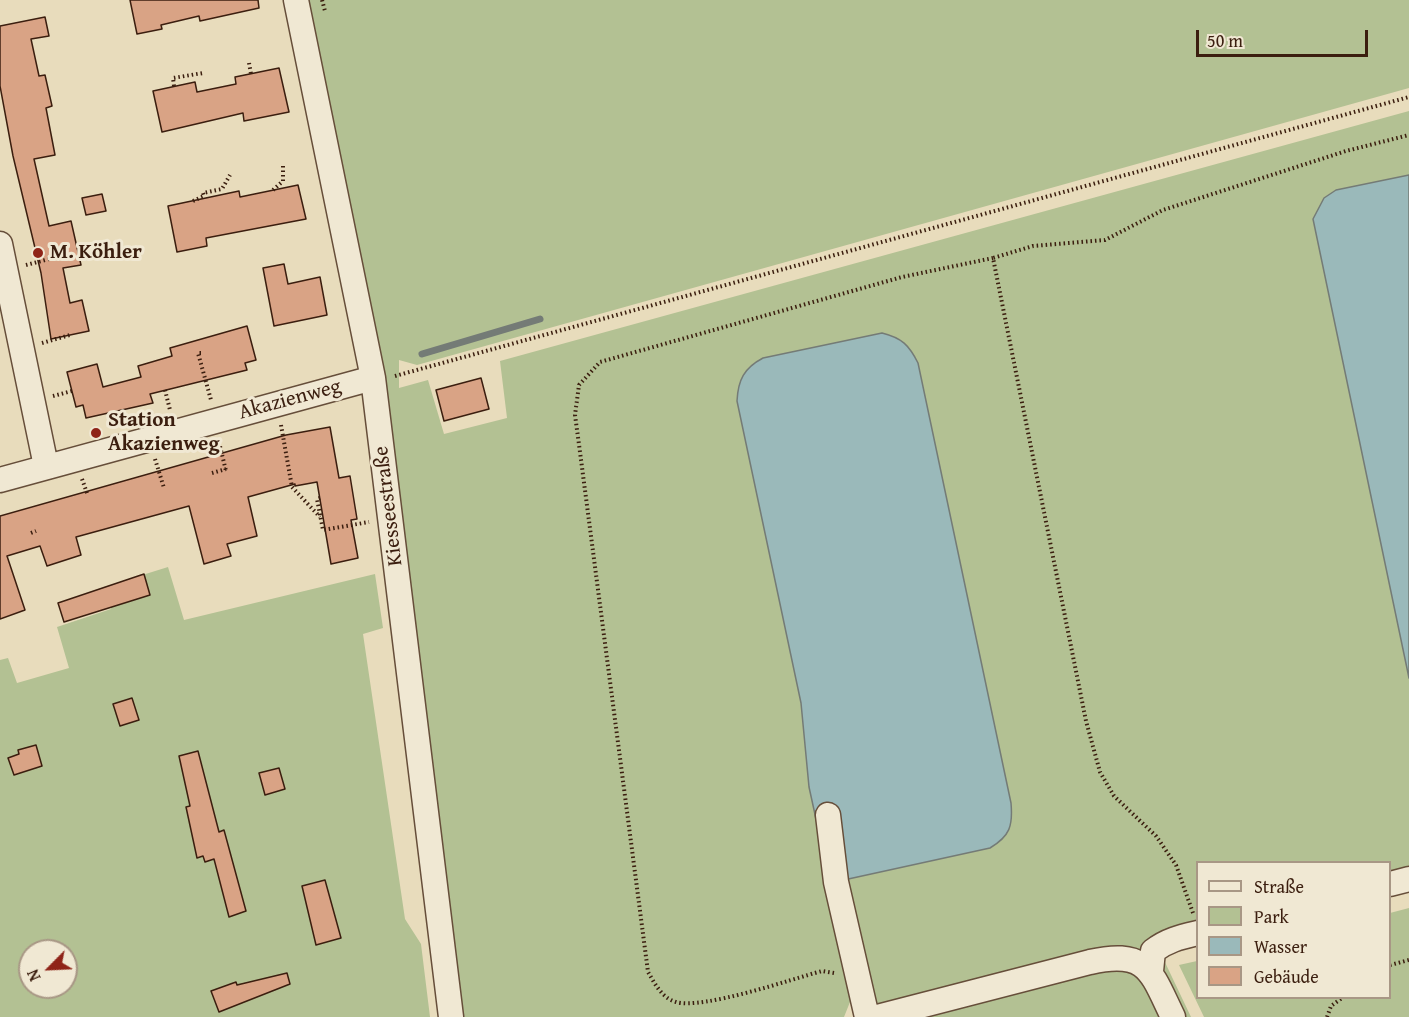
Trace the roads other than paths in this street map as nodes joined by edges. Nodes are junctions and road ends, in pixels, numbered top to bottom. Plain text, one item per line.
1 (296, 0) edge
2 (0, 244) edge
3 (385, 377) junction
4 (46, 466) junction
5 (0, 480) edge
6 (828, 815) dead end
7 (1409, 879) edge
8 (1391, 884) edge
9 (1196, 925) edge
10 (1151, 971) junction
11 (451, 1017) edge
12 (867, 1017) edge
13 (877, 1017) edge
14 (1173, 1017) edge

1 - 3 street, Kiesseestraße
2 - 4 street
3 - 4 street, Akazienweg
3 - 11 street, Kiesseestraße
4 - 5 street, Akazienweg
6 - 12 street
7 - 8 street
9 - 10 street
10 - 13 street
10 - 14 street

